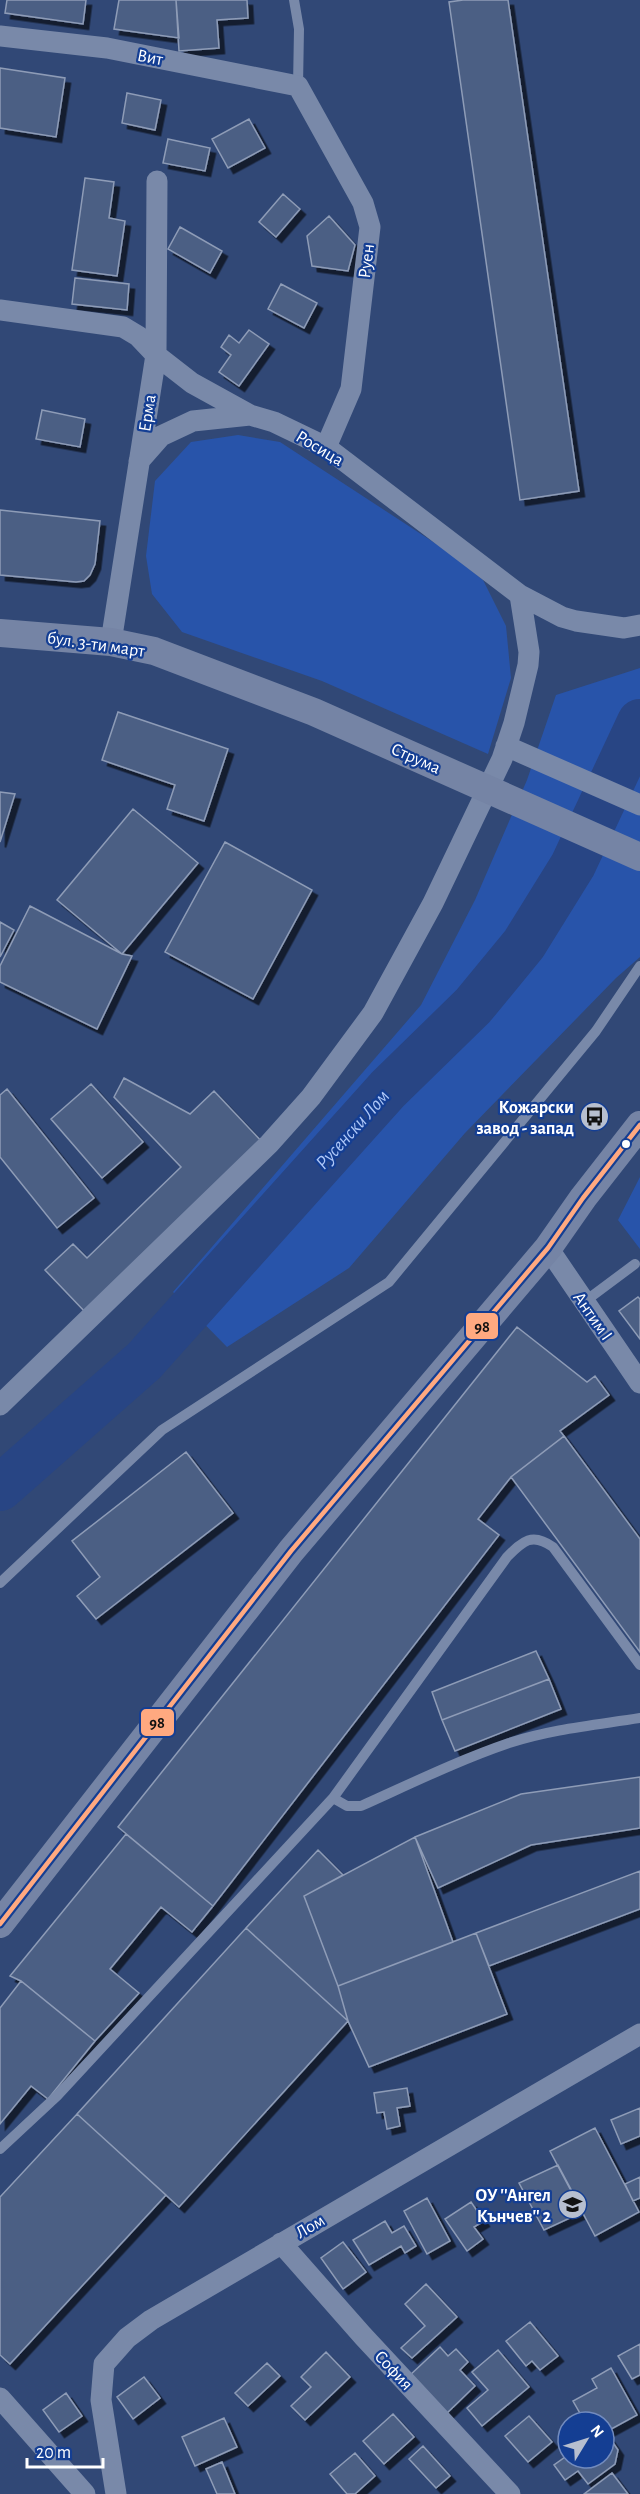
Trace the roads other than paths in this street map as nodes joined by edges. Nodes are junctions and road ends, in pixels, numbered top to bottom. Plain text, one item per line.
1 (294, 0) edge
2 (0, 36) edge
3 (298, 86) junction
4 (157, 181) dead end
5 (0, 310) edge
6 (156, 355) junction
7 (250, 415) junction
8 (326, 447) junction
9 (139, 461) junction
10 (520, 594) junction
11 (632, 627) edge
12 (0, 633) edge
13 (111, 642) junction
14 (189, 664) joint
15 (506, 746) junction
16 (640, 805) edge
17 (640, 857) edge
18 (640, 966) edge
19 (640, 1125) edge
20 (548, 1248) junction
21 (635, 1264) dead end
22 (584, 1302) junction
23 (640, 1383) edge
24 (0, 1405) edge
25 (0, 1582) edge
26 (640, 1665) edge
27 (640, 1718) edge
28 (333, 1798) junction
29 (0, 1924) edge
30 (640, 2034) edge
31 (0, 2150) edge
32 (281, 2243) junction
33 (0, 2398) edge
34 (85, 2494) edge
35 (116, 2494) edge
36 (510, 2494) edge

1 - 3 lane
2 - 3 street, Вит
3 - 8 street, Руен
4 - 6 street, Ерма
5 - 6 street, Росица
6 - 7 street, Росица
6 - 9 street, Ерма
7 - 8 street, Росица
7 - 9 street
8 - 10 street, Росица
9 - 13 street, Ерма
10 - 11 street, Росица
10 - 15 street
12 - 13 street, бул. 3-ти март
13 - 14 street, бул. 3-ти март
14 - 17 street, Струма
15 - 16 street
15 - 24 street
18 - 25 lane
19 - 20 street
20 - 22 street, Антим I
20 - 29 street
21 - 22 lane
22 - 23 street, Антим I
26 - 28 lane
27 - 28 lane
28 - 31 lane
30 - 32 street, Лом
32 - 35 street, Лом
32 - 36 street, София
33 - 34 street

